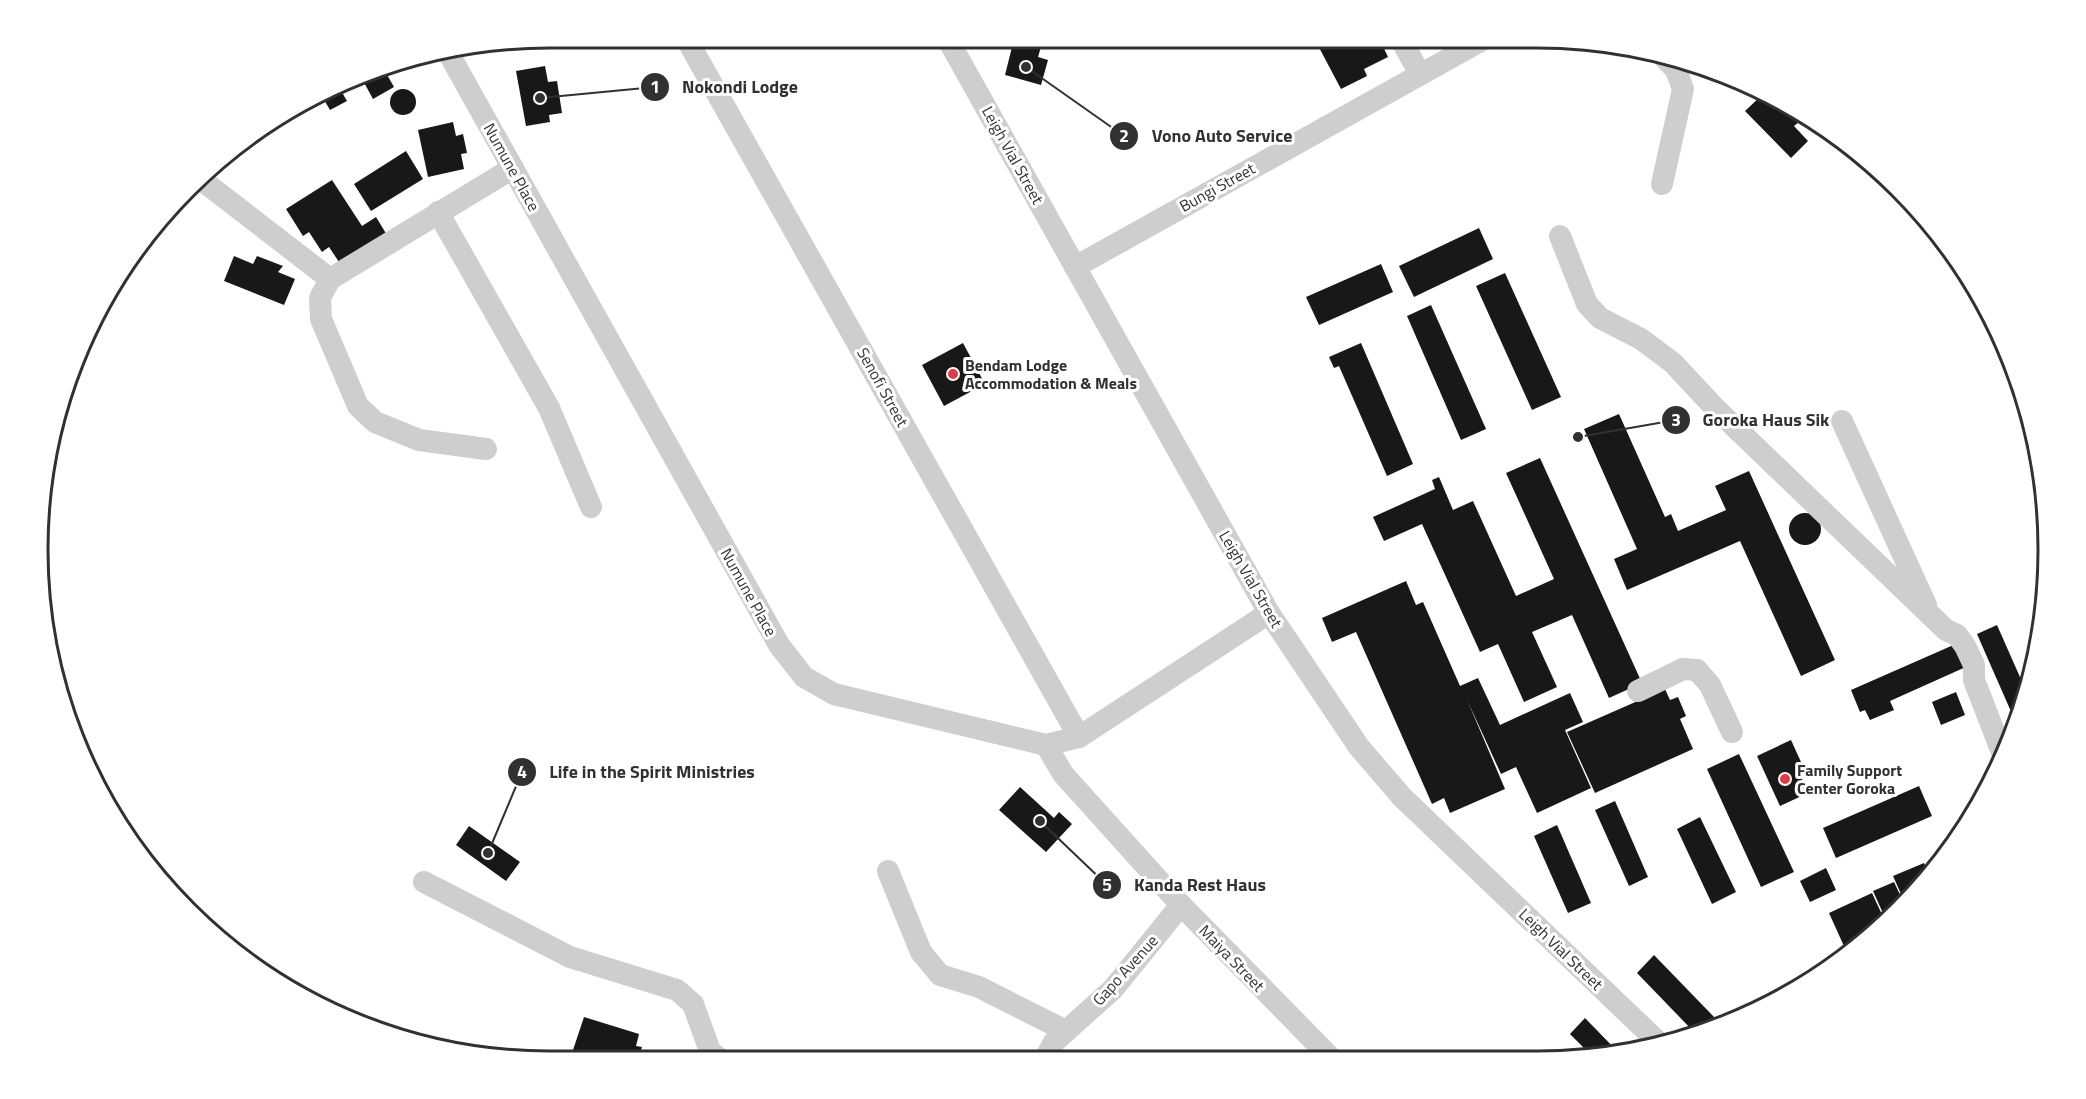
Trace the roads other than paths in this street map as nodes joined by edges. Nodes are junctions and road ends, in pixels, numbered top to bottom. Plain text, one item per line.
1 (692, 48) edge
2 (953, 48) edge
3 (1406, 48) edge
4 (1469, 48) edge
5 (451, 58) edge
6 (1674, 67) edge
7 (1420, 74) junction
8 (513, 168) junction
9 (207, 183) edge
10 (1662, 184) dead end
11 (438, 212) junction
12 (1560, 236) dead end
13 (1075, 267) junction
14 (330, 279) junction
15 (1842, 421) dead end
16 (486, 449) dead end
17 (591, 507) dead end
18 (1269, 613) junction
19 (1930, 615) junction
20 (1638, 691) dead end
21 (1732, 732) dead end
22 (1079, 737) junction
23 (1999, 744) edge
24 (1046, 745) junction
25 (888, 871) dead end
26 (424, 882) dead end
27 (1181, 905) junction
28 (1066, 1031) junction
29 (1653, 1037) edge
30 (711, 1051) edge
31 (1049, 1051) edge
32 (1323, 1051) edge

1 - 22 street, Senofi Street
2 - 13 street, Leigh Vial Street
3 - 7 street
4 - 7 street, Bungi Street
5 - 8 street, Numune Place
6 - 10 street
7 - 13 street, Bungi Street
8 - 11 street
8 - 24 street, Numune Place
9 - 14 street
11 - 14 street
11 - 17 street
12 - 19 street
13 - 18 street, Leigh Vial Street
14 - 16 street
15 - 19 street
18 - 22 street, Numune Place
18 - 29 street, Leigh Vial Street
19 - 23 street
20 - 21 street
22 - 24 street, Numune Place
24 - 27 street, Maiya Street
25 - 28 street
26 - 30 street
27 - 28 street, Gapo Avenue
27 - 32 street, Maiya Street
28 - 31 street, Gapo Avenue

